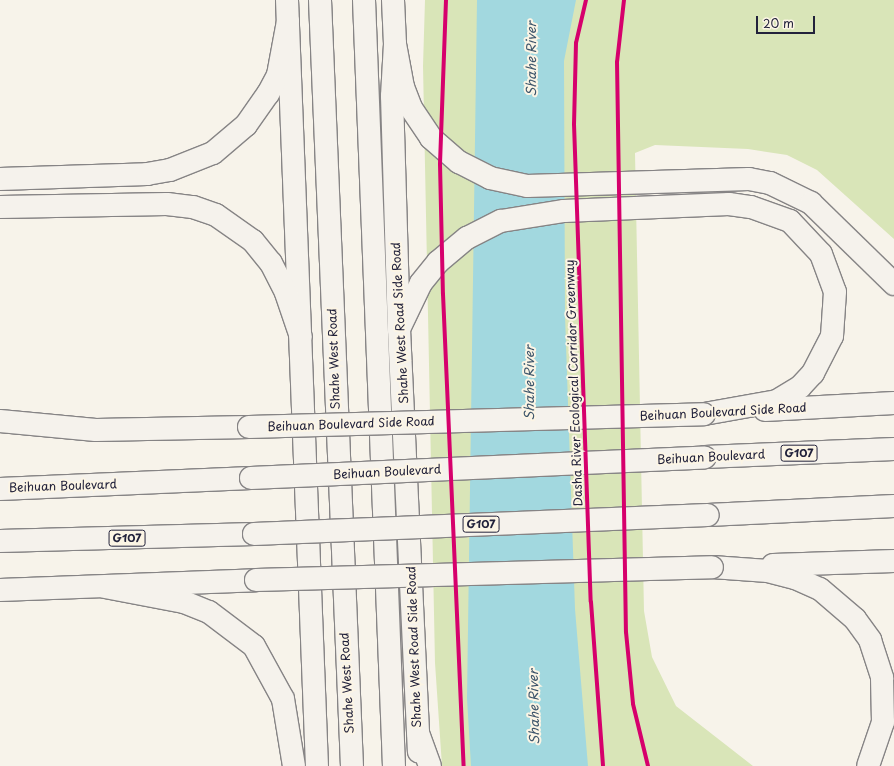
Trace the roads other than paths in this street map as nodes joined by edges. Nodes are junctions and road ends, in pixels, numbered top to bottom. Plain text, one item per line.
1 (320, 0) edge
2 (364, 0) edge
3 (392, 0) edge
4 (287, 11) edge
5 (395, 44) junction
6 (0, 179) edge
7 (0, 207) edge
8 (894, 284) edge
9 (399, 329) junction
10 (301, 337) junction
11 (894, 403) edge
12 (704, 414) junction
13 (0, 421) edge
14 (894, 448) edge
15 (0, 489) edge
16 (894, 506) edge
17 (0, 541) edge
18 (894, 560) edge
19 (712, 567) junction
20 (105, 587) junction
21 (0, 590) edge
22 (418, 733) junction
23 (294, 766) edge
24 (317, 766) edge
25 (352, 766) edge
26 (394, 766) edge
27 (420, 766) edge
28 (430, 766) edge
29 (868, 766) edge

1 - 25 main road, Shahe West Road
2 - 26 main road
3 - 5 main road, Shahe West Road Side Road
4 - 6 main road
4 - 10 main road
5 - 8 main road
5 - 9 main road, Shahe West Road Side Road
7 - 10 main road
9 - 12 main road
9 - 22 main road, Shahe West Road Side Road
10 - 24 main road
11 - 12 main road, Beihuan Boulevard Side Road
12 - 13 main road, Beihuan Boulevard Side Road, bridge
14 - 15 main road, Beihuan Boulevard / G107, bridge
16 - 17 main road, G107, bridge
18 - 19 main road
19 - 20 main road, bridge
19 - 29 main road
20 - 21 main road
20 - 23 main road
22 - 27 main road, Shahe West Road Side Road
22 - 28 main road

